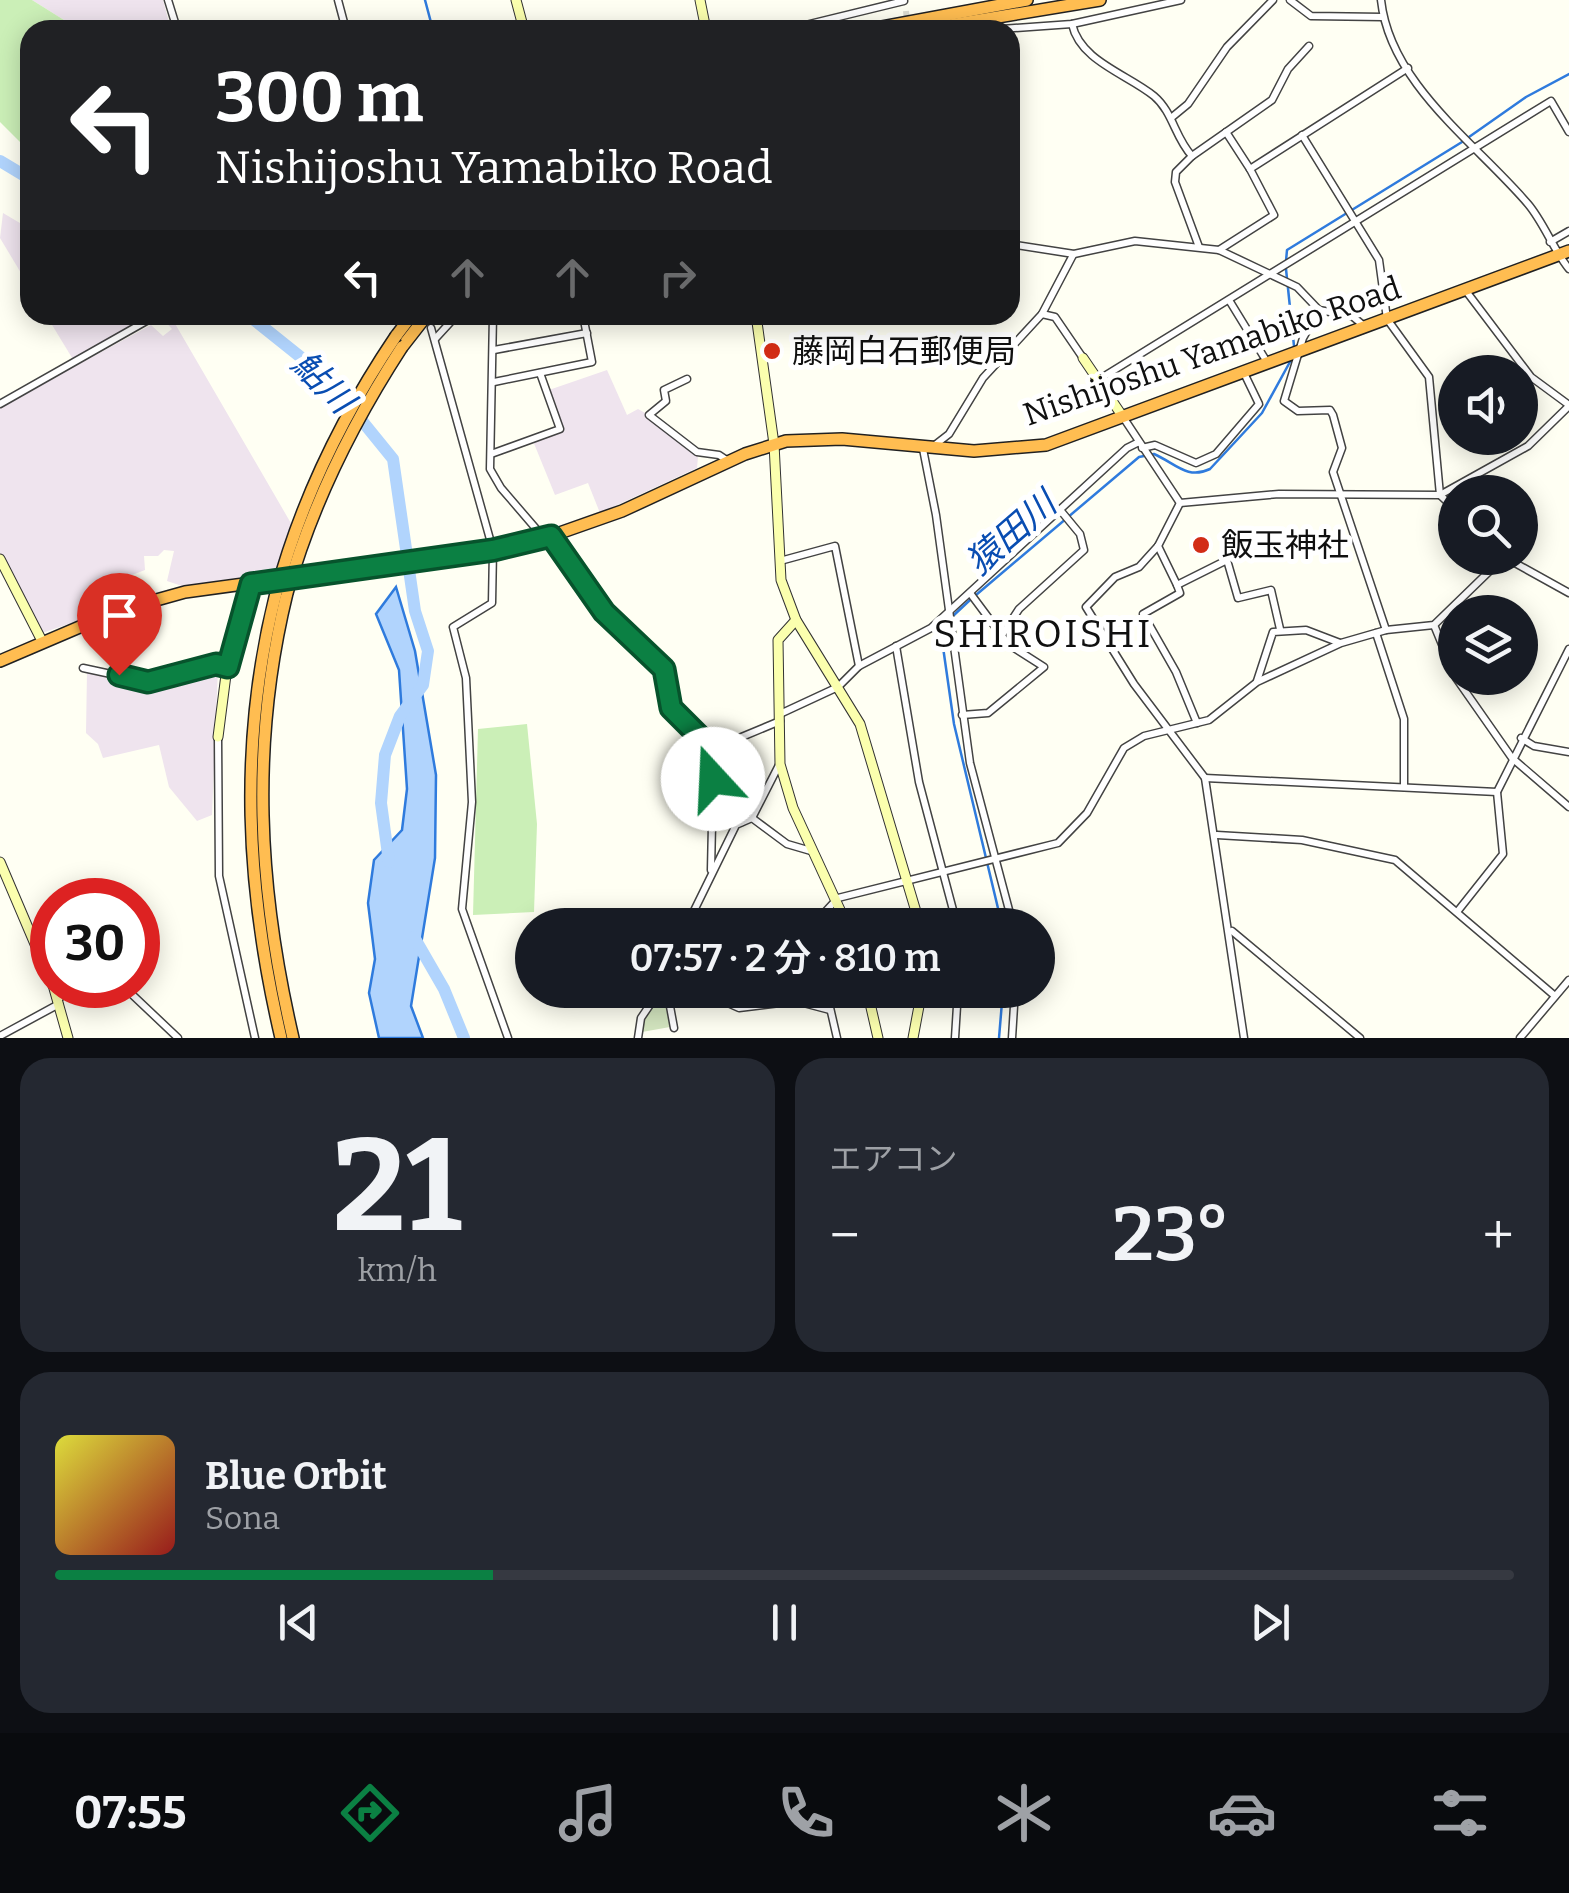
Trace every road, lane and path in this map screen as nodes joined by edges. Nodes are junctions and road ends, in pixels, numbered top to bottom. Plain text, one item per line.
1 (904, 0) edge
2 (1027, 0) edge
3 (1100, 0) edge
4 (1181, 0) edge
5 (1273, 0) edge
6 (1290, 0) edge
7 (1381, 0) edge
8 (906, 11) tunnel mouth
9 (1383, 16) junction
10 (825, 20) edge
11 (920, 20) edge
12 (980, 20) edge
13 (1072, 24) junction
14 (1020, 28) edge
15 (1309, 46) dead end
16 (1408, 68) junction
17 (1171, 118) junction
18 (1226, 132) junction
19 (1569, 132) edge
20 (1302, 135) junction
21 (1474, 146) junction
22 (1192, 156) junction
23 (1250, 168) junction
24 (1355, 220) junction
25 (1569, 232) edge
26 (1550, 242) junction
27 (1020, 246) edge
28 (1199, 247) junction
29 (1219, 250) junction
30 (1563, 253) edge
31 (1074, 254) junction
32 (1569, 270) edge
33 (1270, 274) junction
34 (1465, 290) junction
35 (1229, 299) junction
36 (1319, 310) junction
37 (1042, 314) junction
38 (1386, 319) junction
39 (139, 325) edge
40 (408, 325) edge
41 (416, 325) edge
42 (448, 325) edge
43 (493, 325) edge
44 (585, 325) edge
45 (757, 325) edge
46 (1364, 327) junction
47 (431, 328) dead end
48 (587, 333) junction
49 (434, 340) junction
50 (400, 342) junction
51 (494, 350) junction
52 (1301, 350) junction
53 (1084, 358) joint
54 (1268, 363) junction
55 (1244, 372) junction
56 (540, 373) junction
57 (687, 380) dead end
58 (1098, 380) junction
59 (494, 382) junction
60 (0, 404) edge
61 (1569, 406) edge
62 (1123, 417) junction
63 (774, 444) junction
64 (1141, 445) junction
65 (926, 448) junction
66 (491, 454) junction
67 (728, 461) junction
68 (1438, 475) edge
69 (1476, 475) edge
70 (1340, 492) junction
71 (1438, 495) edge
72 (1180, 503) junction
73 (1062, 512) junction
74 (547, 537) junction
75 (1158, 546) junction
76 (493, 550) junction
77 (0, 558) edge
78 (778, 562) junction
79 (1487, 575) edge
80 (1536, 575) edge
81 (251, 584) junction
82 (1177, 584) junction
83 (282, 593) junction
84 (1569, 593) edge
85 (971, 594) junction
86 (948, 614) junction
87 (796, 620) junction
88 (1434, 624) junction
89 (1280, 629) junction
90 (1386, 630) junction
91 (1376, 633) junction
92 (1438, 633) edge
93 (1002, 635) junction
94 (42, 641) junction
95 (1341, 643) junction
96 (896, 646) junction
97 (1569, 648) edge
98 (0, 660) edge
99 (859, 666) junction
100 (228, 667) junction
101 (82, 668) dead end
102 (1257, 682) junction
103 (838, 687) junction
104 (1469, 695) edge
105 (962, 715) junction
106 (782, 717) junction
107 (1197, 724) junction
108 (1168, 730) junction
109 (218, 738) joint
110 (1522, 738) junction
111 (706, 743) junction
112 (1569, 752) edge
113 (1512, 758) junction
114 (780, 764) junction
115 (1205, 778) junction
116 (1404, 787) junction
117 (1497, 792) junction
118 (714, 806) junction
119 (1569, 807) edge
120 (752, 818) junction
121 (742, 822) junction
122 (1216, 836) junction
123 (811, 850) junction
124 (994, 858) junction
125 (0, 862) edge
126 (711, 870) junction
127 (942, 871) junction
128 (909, 880) junction
129 (838, 898) junction
130 (694, 908) edge
131 (829, 908) edge
132 (841, 908) edge
133 (916, 908) edge
134 (952, 908) edge
135 (1008, 908) edge
136 (1457, 912) junction
137 (30, 927) edge
138 (1231, 930) junction
139 (1569, 980) edge
140 (1555, 996) junction
141 (48, 1008) edge
142 (60, 1008) edge
143 (146, 1008) edge
144 (649, 1008) edge
145 (669, 1008) edge
146 (822, 1008) edge
147 (871, 1008) edge
148 (919, 1008) edge
149 (957, 1008) edge
150 (1014, 1008) edge
151 (830, 1010) joint
152 (674, 1028) dead end
153 (0, 1036) edge
154 (68, 1038) edge
155 (178, 1038) edge
156 (255, 1038) edge
157 (282, 1038) edge
158 (293, 1038) edge
159 (508, 1038) edge
160 (638, 1038) edge
161 (837, 1038) edge
162 (878, 1038) edge
163 (913, 1038) edge
164 (955, 1038) edge
165 (1012, 1038) edge
166 (1244, 1038) edge
167 (1360, 1038) edge
168 (1520, 1038) edge

1 - 8 street
1 - 10 street
2 - 11 highway
3 - 12 highway
4 - 13 street
5 - 17 street
6 - 9 street
7 - 9 street
9 - 16 street
13 - 14 street
13 - 17 street
15 - 18 street
16 - 20 street
16 - 21 street
17 - 22 street
18 - 22 street
18 - 23 street
19 - 21 street
20 - 23 street
20 - 24 street
21 - 24 street
21 - 26 street
22 - 28 street
23 - 29 street
24 - 33 street
24 - 38 street
25 - 26 street
26 - 30 street
27 - 31 street
28 - 29 street
28 - 31 street
29 - 33 street
30 - 32 street
30 - 34 highway, Nishijoshu Yamabiko Road
31 - 37 street
33 - 35 street
33 - 36 street
34 - 38 highway, Nishijoshu Yamabiko Road
34 - 61 street
35 - 54 street
35 - 58 street
36 - 46 street
36 - 52 street
37 - 53 street
37 - 65 street
38 - 46 highway, Nishijoshu Yamabiko Road
38 - 68 street
39 - 60 street
40 - 50 highway
41 - 50 highway
42 - 49 street
43 - 51 street
44 - 48 street
45 - 63 street
46 - 52 highway, Nishijoshu Yamabiko Road
47 - 49 street
48 - 51 street
48 - 56 street
49 - 76 street
50 - 83 highway, bridge
51 - 59 street
52 - 54 highway, Nishijoshu Yamabiko Road
52 - 70 street
53 - 58 street
54 - 55 highway, Nishijoshu Yamabiko Road
55 - 62 highway, Nishijoshu Yamabiko Road
55 - 64 street
56 - 59 street
56 - 66 street
57 - 67 street
58 - 62 street
59 - 66 street
61 - 69 street
62 - 64 street
62 - 65 highway, Nishijoshu Yamabiko Road
63 - 65 highway, Nishijoshu Yamabiko Road
63 - 67 highway, Nishijoshu Yamabiko Road
63 - 78 street
64 - 72 street
64 - 73 street
65 - 86 street
66 - 74 street
67 - 74 highway, Nishijoshu Yamabiko Road
70 - 71 street
70 - 72 street
70 - 90 street
72 - 75 street
73 - 85 street
73 - 93 street
74 - 76 highway, Nishijoshu Yamabiko Road
74 - 111 street
75 - 82 street
75 - 108 street
76 - 81 highway, Nishijoshu Yamabiko Road
76 - 159 street
77 - 94 street
78 - 87 street
78 - 99 street
79 - 88 street
80 - 84 street
81 - 94 highway, Nishijoshu Yamabiko Road
81 - 100 street
82 - 89 street
82 - 107 street
83 - 157 highway
83 - 158 highway
85 - 86 street
85 - 93 street
86 - 96 street
86 - 105 street
87 - 103 street
87 - 106 street
88 - 90 street
88 - 92 street
89 - 95 street
89 - 102 street
90 - 91 street
91 - 95 street
91 - 116 street
93 - 105 street
94 - 98 highway, Nishijoshu Yamabiko Road
95 - 102 street
96 - 99 street
96 - 127 street
97 - 110 street
99 - 103 street
100 - 101 street
100 - 109 street
102 - 107 street
103 - 106 street
103 - 128 street
104 - 113 street
105 - 124 street
106 - 111 street
106 - 114 street
107 - 108 street
108 - 115 street
108 - 124 street
109 - 156 street
110 - 112 street
110 - 113 street
111 - 118 street
113 - 117 street
113 - 119 street
114 - 120 street
114 - 123 street
115 - 116 street
115 - 122 street
116 - 117 street
117 - 136 street
118 - 121 street
118 - 126 street
120 - 121 street
120 - 123 street
121 - 126 street
122 - 136 street
122 - 138 street
123 - 129 street
124 - 127 street
124 - 135 street
125 - 137 street
126 - 130 street
127 - 128 street
127 - 134 street
128 - 129 street
128 - 133 street
129 - 131 street
129 - 132 street
136 - 140 street
138 - 166 street
138 - 167 street
139 - 140 street
140 - 168 street
141 - 153 street
142 - 154 street
143 - 155 street
144 - 160 street
145 - 152 street
146 - 151 street
147 - 162 street
148 - 163 street
149 - 164 street
150 - 165 street
151 - 161 street

